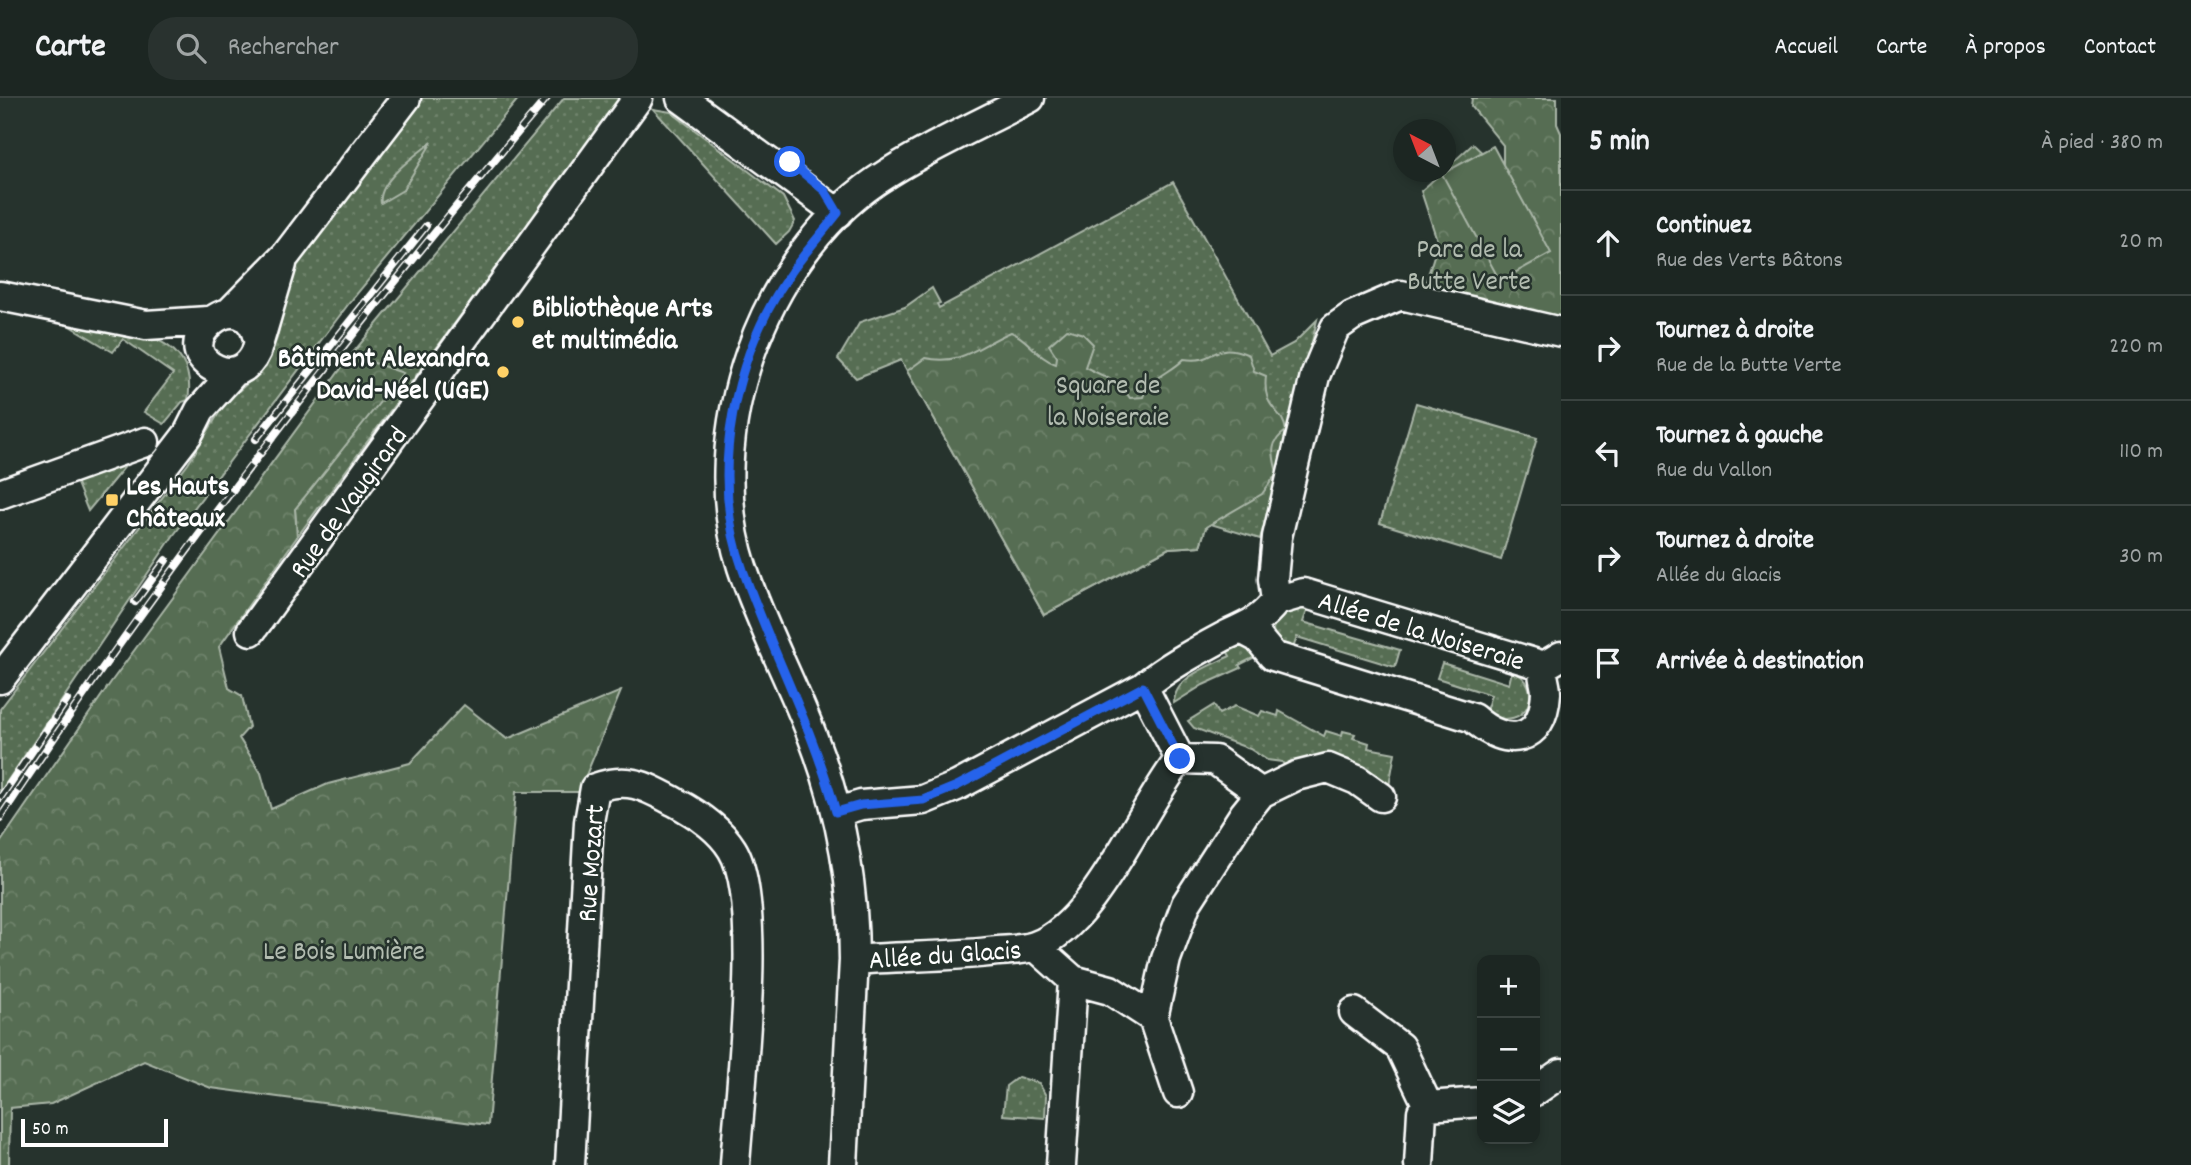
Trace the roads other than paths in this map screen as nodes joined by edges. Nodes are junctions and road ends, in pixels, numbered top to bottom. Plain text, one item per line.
1 (406, 98) edge
2 (638, 98) edge
3 (681, 98) edge
4 (708, 98) edge
5 (1030, 98) edge
6 (793, 181) junction
7 (831, 202) junction
8 (810, 248) junction
9 (286, 255) junction
10 (0, 296) edge
11 (219, 317) junction
12 (146, 325) junction
13 (1561, 332) edge
14 (258, 339) junction
15 (201, 353) junction
16 (235, 372) junction
17 (200, 410) junction
18 (145, 442) dead end
19 (0, 494) edge
20 (1276, 601) junction
21 (1243, 630) junction
22 (251, 631) dead end
23 (1552, 661) edge
24 (0, 679) edge
25 (1143, 687) junction
26 (1180, 759) junction
27 (1261, 793) junction
28 (1381, 797) dead end
29 (836, 812) junction
30 (1035, 946) junction
31 (854, 960) junction
32 (1073, 981) junction
33 (1354, 1012) dead end
34 (1153, 1018) junction
35 (1561, 1073) edge
36 (1540, 1088) edge
37 (1178, 1093) dead end
38 (1477, 1102) edge
39 (1429, 1106) junction
40 (570, 1165) edge
41 (735, 1165) edge
42 (842, 1165) edge
43 (1061, 1165) edge
44 (1419, 1165) edge

1 - 9 street
2 - 22 street, Rue de Vaugirard
3 - 6 street
4 - 7 street
5 - 7 street
6 - 7 street
6 - 8 street
7 - 8 street
8 - 29 street
9 - 11 street
9 - 14 street
10 - 12 street
11 - 12 street
11 - 14 street
11 - 15 street
12 - 15 street
13 - 20 street, Allée de la Noiseraie
14 - 16 street
15 - 16 street
15 - 17 street
16 - 17 street
17 - 24 street
18 - 19 street
20 - 21 street
20 - 23 street, Allée de la Noiseraie
21 - 23 street, Allée de la Noiseraie
21 - 25 street
25 - 26 street
25 - 29 street
26 - 27 street
26 - 30 street, Allée du Glacis
27 - 28 street
27 - 34 street
29 - 31 street
30 - 31 street, Allée du Glacis
30 - 32 street, Allée du Glacis
31 - 42 street
32 - 34 street, Allée du Glacis
32 - 43 street
33 - 39 street
34 - 37 street
35 - 36 street
38 - 39 street
39 - 44 street
40 - 41 street, Rue Mozart

